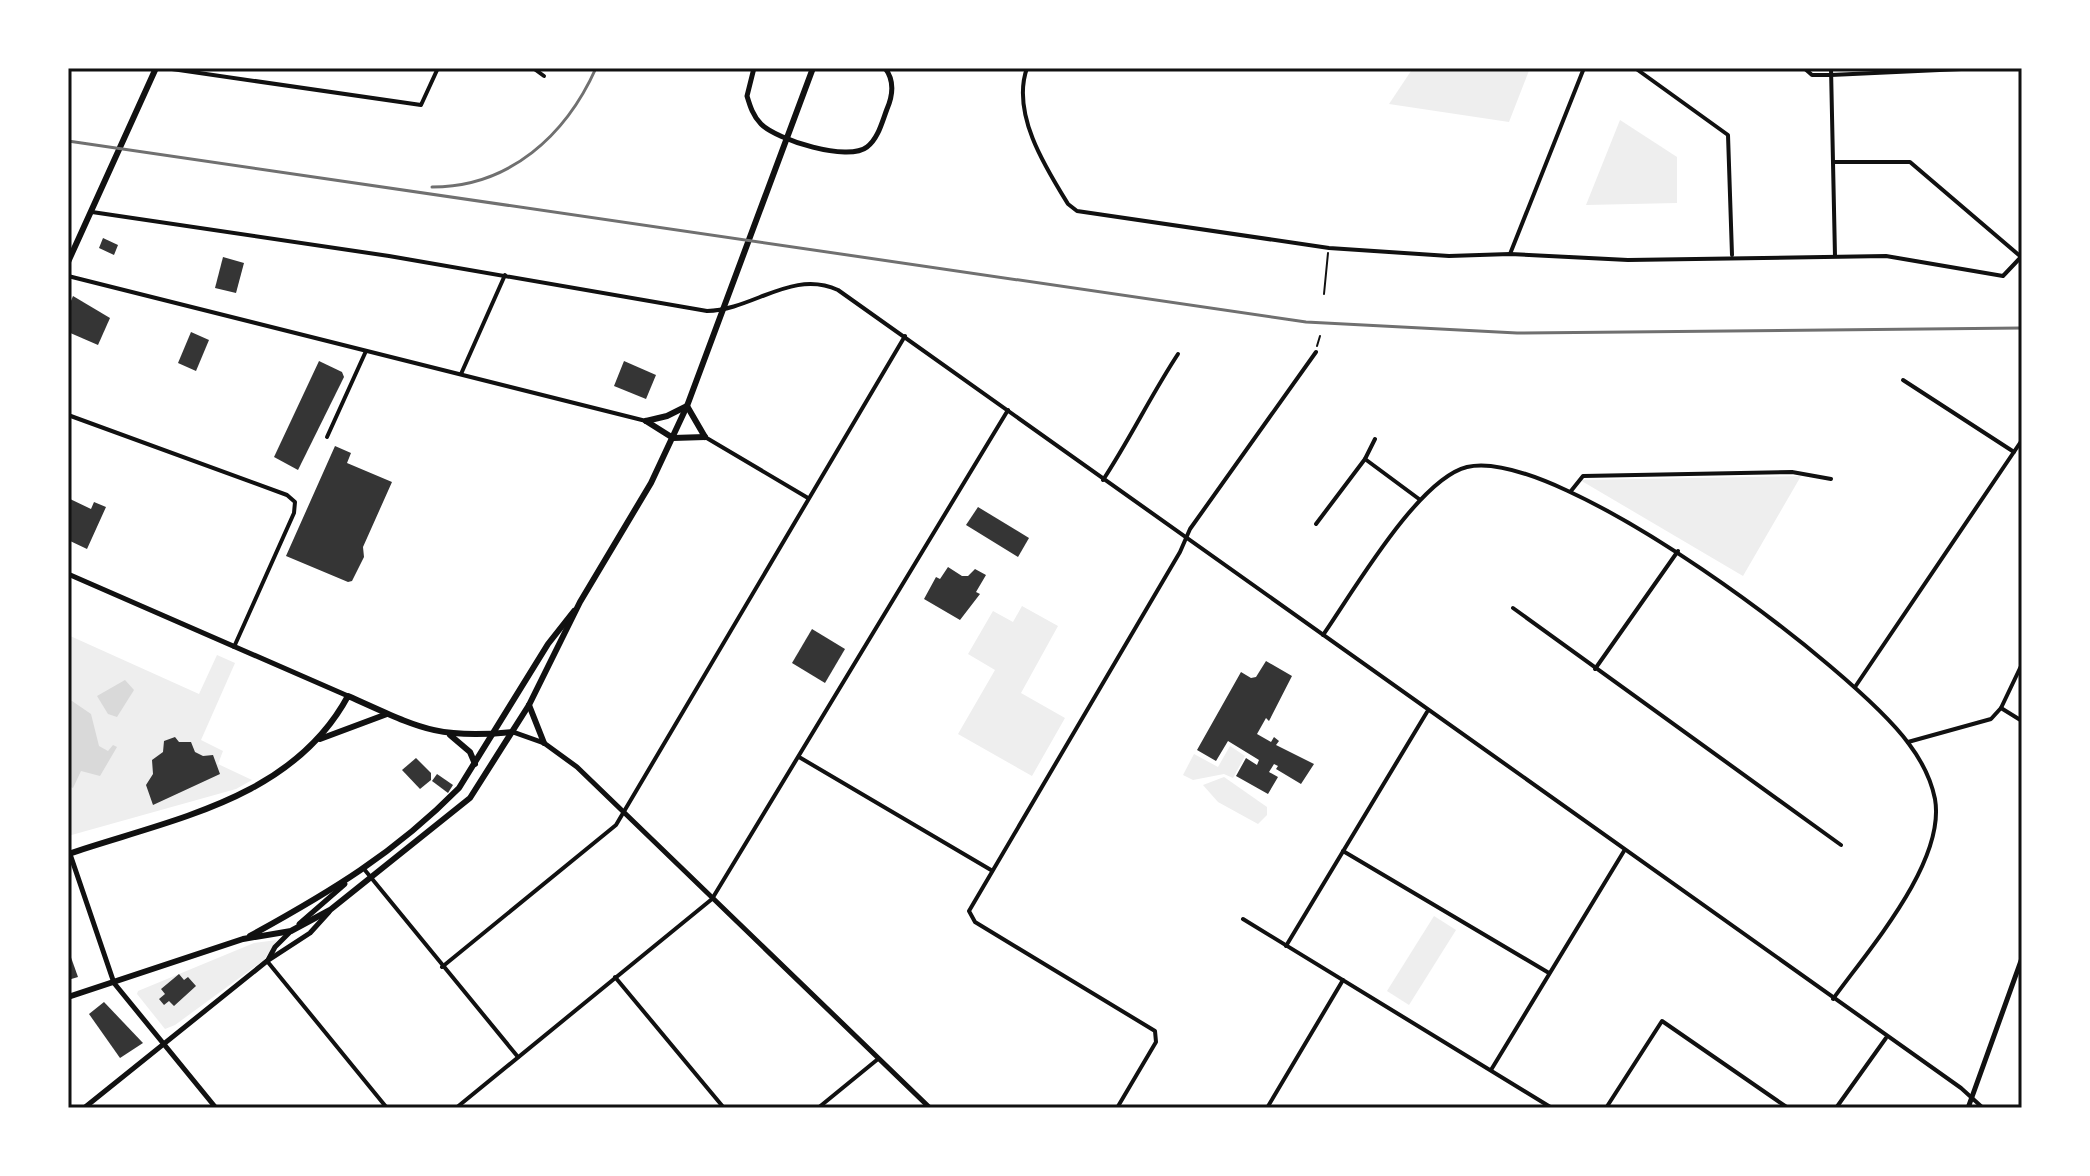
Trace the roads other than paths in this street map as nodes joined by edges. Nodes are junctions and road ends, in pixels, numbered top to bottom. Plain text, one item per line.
1 (156, 68) edge
2 (165, 68) edge
3 (438, 68) edge
4 (533, 68) edge
5 (754, 68) edge
6 (885, 68) edge
7 (1027, 68) edge
8 (1584, 68) edge
9 (1635, 68) edge
10 (1804, 68) edge
11 (1831, 68) edge
12 (1983, 68) edge
13 (814, 69) edge
14 (1831, 75) junction
15 (544, 76) dead end
16 (1833, 162) junction
17 (92, 212) junction
18 (1510, 254) junction
19 (1732, 255) junction
20 (1835, 256) junction
21 (2022, 257) edge
22 (68, 262) edge
23 (505, 275) junction
24 (68, 276) edge
25 (905, 336) junction
26 (366, 351) junction
27 (1316, 352) road end
28 (1178, 354) dead end
29 (461, 374) junction
30 (1903, 380) dead end
31 (687, 406) junction
32 (1008, 410) junction
33 (68, 415) edge
34 (646, 421) junction
35 (327, 437) dead end
36 (705, 437) junction
37 (673, 438) junction
38 (1375, 439) dead end
39 (2022, 440) edge
40 (2014, 452) junction
41 (1365, 459) junction
42 (1831, 479) dead end
43 (1103, 480) junction
44 (1571, 491) junction
45 (808, 498) junction
46 (1419, 499) junction
47 (1316, 524) dead end
48 (1186, 539) junction
49 (1678, 551) junction
50 (68, 574) edge
51 (580, 602) junction
52 (1513, 608) dead end
53 (1323, 635) junction
54 (234, 647) junction
55 (2022, 664) edge
56 (1595, 669) junction
57 (1855, 687) junction
58 (348, 696) junction
59 (529, 705) junction
60 (2001, 708) junction
61 (1427, 712) junction
62 (387, 714) junction
63 (2022, 721) edge
64 (513, 732) junction
65 (493, 734) junction
66 (450, 735) junction
67 (320, 739) junction
68 (1908, 742) junction
69 (544, 743) junction
70 (799, 757) junction
71 (475, 764) junction
72 (624, 812) junction
73 (1841, 845) dead end
74 (1343, 851) junction
75 (1624, 851) junction
76 (69, 854) edge
77 (364, 869) junction
78 (991, 870) junction
79 (370, 877) junction
80 (345, 884) junction
81 (712, 899) junction
82 (330, 910) junction
83 (1243, 919) dead end
84 (291, 931) junction
85 (243, 939) junction
86 (1286, 946) junction
87 (2022, 958) edge
88 (267, 961) junction
89 (442, 967) junction
90 (1549, 973) junction
91 (615, 977) junction
92 (1343, 980) junction
93 (114, 983) junction
94 (68, 997) edge
95 (1833, 999) junction
96 (1886, 1037) junction
97 (163, 1043) junction
98 (518, 1057) junction
99 (879, 1058) junction
100 (1491, 1070) junction
101 (1973, 1099) junction
102 (84, 1108) edge
103 (216, 1108) edge
104 (387, 1108) edge
105 (456, 1108) edge
106 (724, 1108) edge
107 (818, 1108) edge
108 (930, 1108) edge
109 (1117, 1108) edge
110 (1267, 1108) edge
111 (1552, 1108) edge
112 (1606, 1108) edge
113 (1788, 1108) edge
114 (1836, 1108) edge
115 (1968, 1108) edge
116 (1983, 1108) edge

1 - 17 main road
2 - 3 street
4 - 15 street
5 - 6 street
7 - 18 street
8 - 18 street
9 - 19 street
10 - 14 street
11 - 14 street
12 - 14 street
13 - 31 main road
14 - 16 street
16 - 20 street
16 - 21 street
17 - 22 main road
17 - 23 street
18 - 19 street
19 - 20 street
20 - 21 street
23 - 25 street
23 - 29 street
24 - 26 street
25 - 32 street
25 - 45 street
26 - 29 street
26 - 35 street
27 - 48 street
28 - 43 street
29 - 34 street
30 - 40 street
31 - 34 main road
31 - 36 main road
31 - 37 main road
32 - 43 street
32 - 70 street
33 - 54 street
34 - 37 main road
36 - 37 main road
36 - 45 street
37 - 51 main road
38 - 41 street
39 - 40 street
40 - 57 street
41 - 46 street
41 - 47 street
42 - 44 street
43 - 48 street
44 - 46 street
44 - 49 street
45 - 72 street
46 - 53 street
48 - 53 street
48 - 78 street
49 - 56 street
49 - 57 street
50 - 54 street
51 - 59 main road
51 - 65 main road
52 - 56 street
53 - 61 street
54 - 58 street
55 - 60 street
56 - 73 street
57 - 68 street
58 - 62 main road
58 - 67 main road
59 - 64 main road
59 - 69 main road
60 - 63 street
60 - 68 street
61 - 74 street
61 - 75 street
62 - 66 main road
62 - 67 main road
64 - 65 main road
64 - 69 street
64 - 79 main road
65 - 66 main road
65 - 71 main road
66 - 71 main road
67 - 76 main road
68 - 95 street
69 - 72 street
70 - 78 street
70 - 81 street
71 - 77 main road
72 - 81 street
72 - 89 street
74 - 86 street
74 - 90 street
75 - 90 street
75 - 95 street
76 - 93 street
77 - 79 street
77 - 80 main road
78 - 109 street
79 - 82 main road
79 - 89 street
80 - 84 street
80 - 85 main road
81 - 91 street
81 - 99 street
82 - 84 main road
82 - 88 street
83 - 86 street
84 - 85 main road
84 - 88 street
85 - 93 main road
86 - 92 street
87 - 101 street
88 - 97 street
88 - 104 street
89 - 98 street
90 - 100 street
91 - 98 street
91 - 106 street
92 - 100 street
92 - 110 street
93 - 94 main road
93 - 97 street
95 - 96 street
96 - 101 street
96 - 114 street
97 - 102 street
97 - 103 street
98 - 105 street
99 - 107 street
99 - 108 street
100 - 111 street
101 - 115 street
101 - 116 street
112 - 113 street

